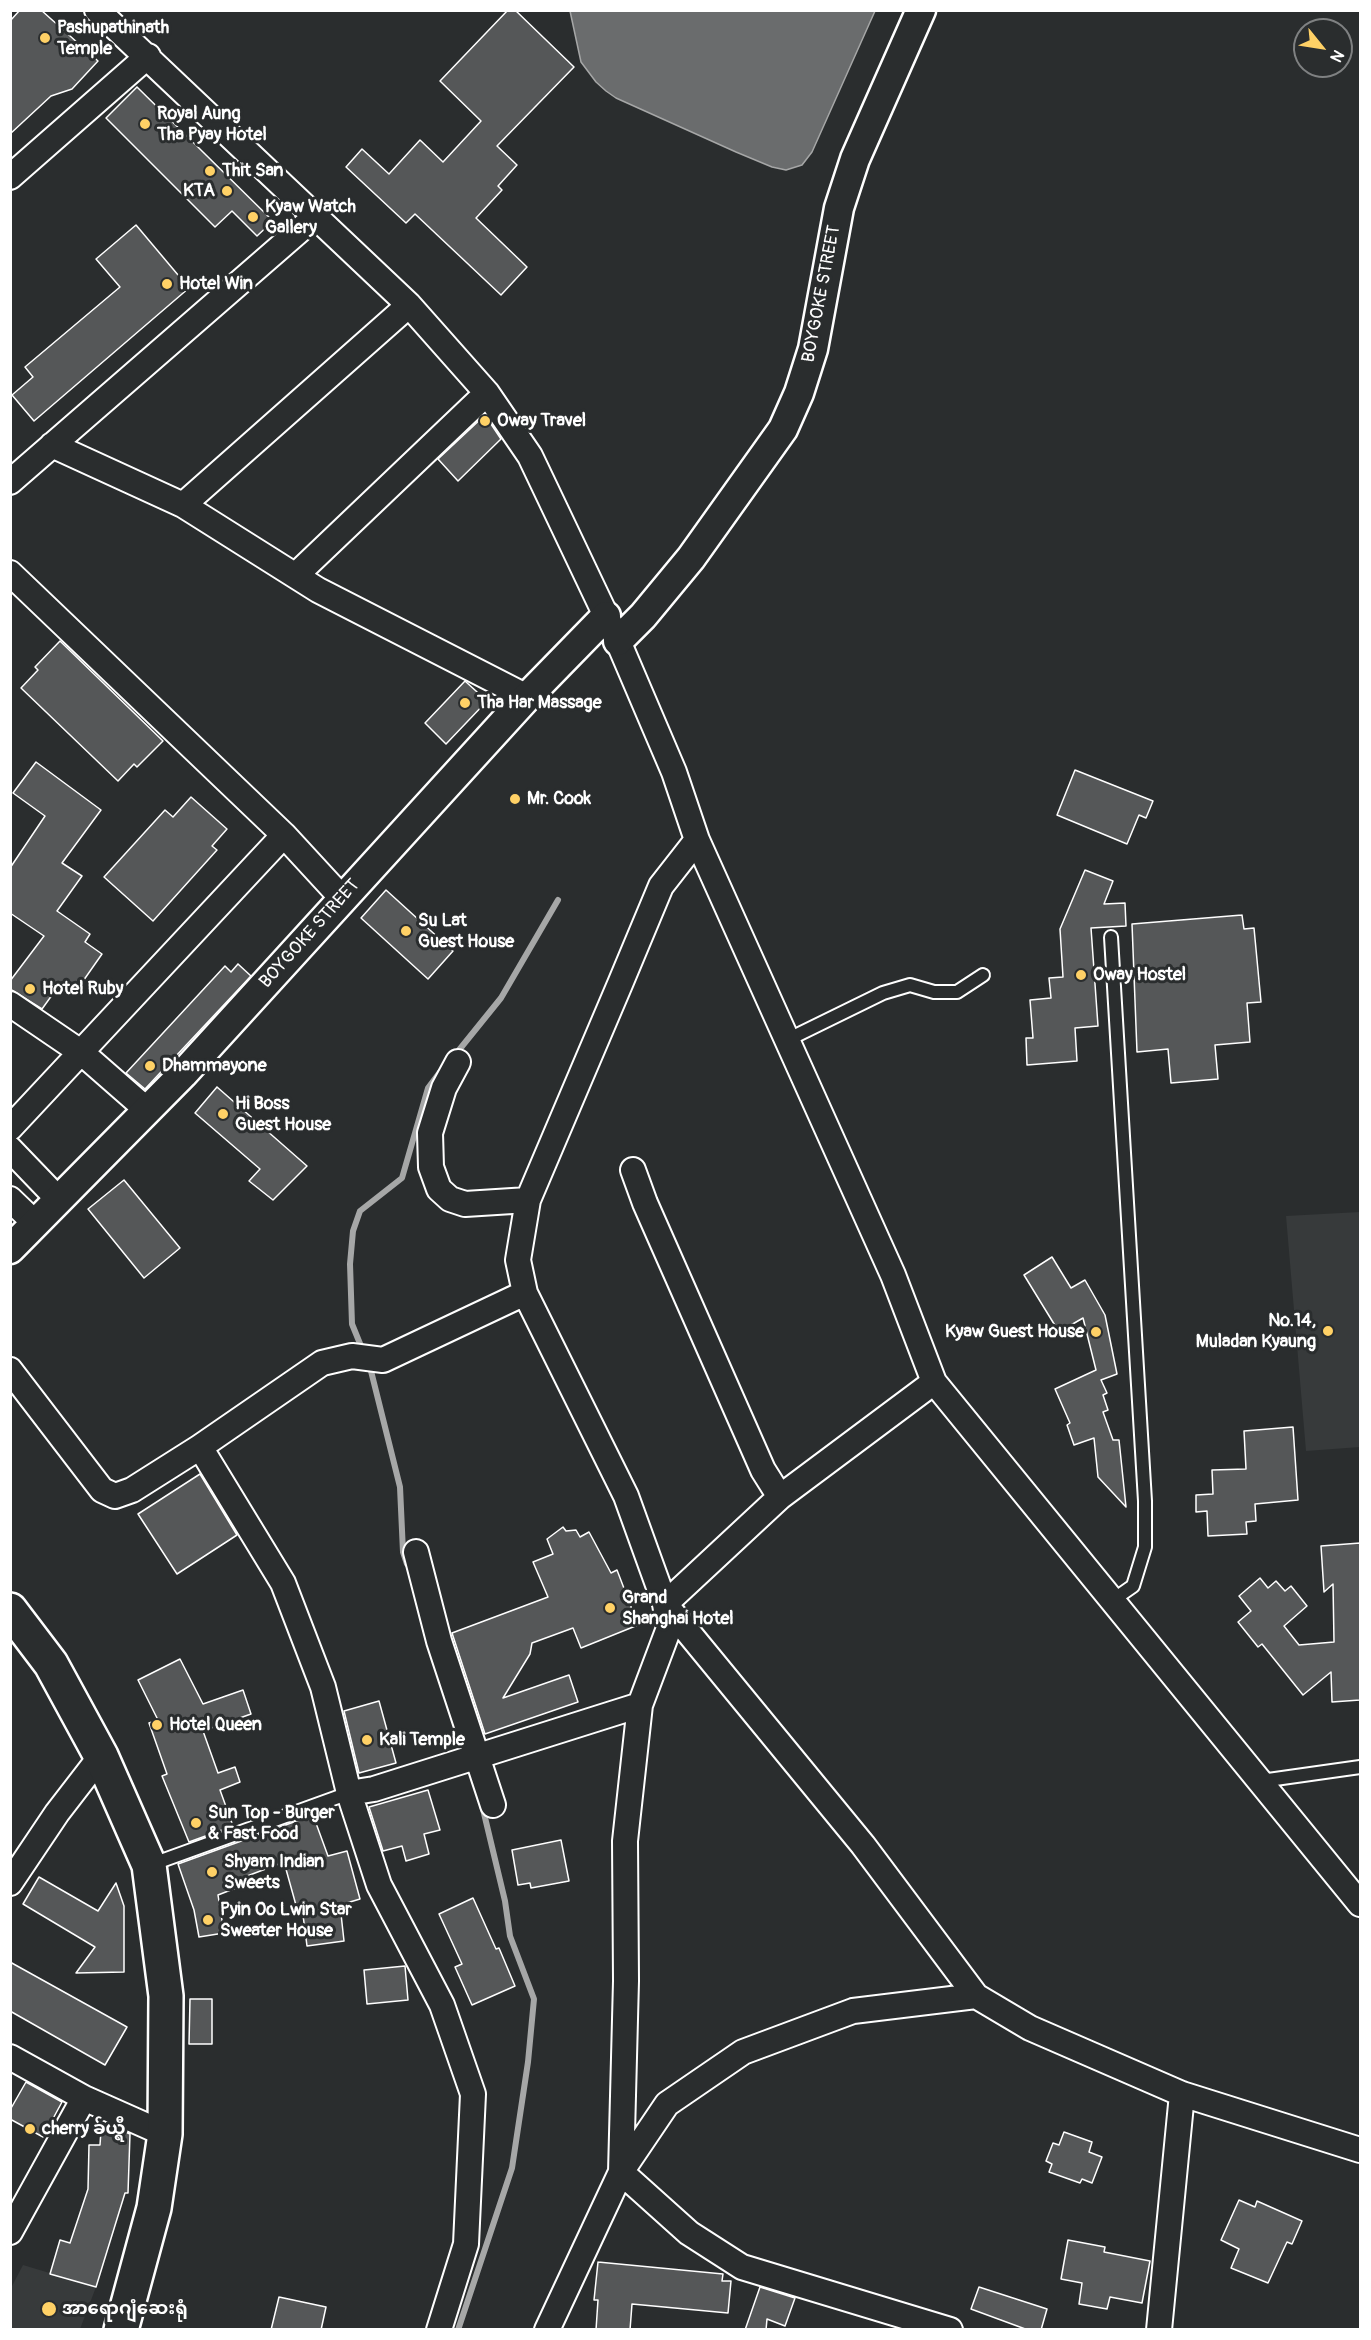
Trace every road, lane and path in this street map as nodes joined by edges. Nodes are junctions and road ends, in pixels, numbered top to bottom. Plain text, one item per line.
1 (97, 10) edge
2 (921, 10) edge
3 (148, 56) junction
4 (10, 177) edge
5 (316, 216) junction
6 (409, 305) junction
7 (487, 393) junction
8 (52, 445) junction
9 (10, 482) edge
10 (183, 505) junction
11 (10, 573) edge
12 (296, 575) junction
13 (612, 628) junction
14 (527, 696) junction
15 (284, 835) junction
16 (697, 840) junction
17 (342, 898) junction
18 (1111, 937) dead end
19 (983, 975) dead end
20 (10, 1004) edge
21 (788, 1041) junction
22 (82, 1053) junction
23 (458, 1062) dead end
24 (146, 1109) junction
25 (10, 1128) edge
26 (10, 1149) edge
27 (633, 1170) dead end
28 (10, 1199) edge
29 (59, 1200) junction
30 (528, 1200) junction
31 (36, 1224) junction
32 (10, 1249) edge
33 (525, 1293) junction
34 (10, 1370) edge
35 (934, 1382) junction
36 (200, 1447) junction
37 (780, 1497) junction
38 (416, 1552) dead end
39 (1113, 1600) junction
40 (665, 1604) junction
41 (10, 1610) edge
42 (640, 1705) junction
43 (101, 1756) junction
44 (477, 1756) junction
45 (1360, 1767) edge
46 (1261, 1781) junction
47 (349, 1793) junction
48 (493, 1805) dead end
49 (149, 1865) junction
50 (10, 1883) edge
51 (1360, 1904) edge
52 (976, 1996) junction
53 (10, 2057) edge
54 (1182, 2094) junction
55 (84, 2098) junction
56 (165, 2134) junction
57 (1360, 2150) edge
58 (621, 2172) junction
59 (10, 2232) edge
60 (122, 2330) edge
61 (439, 2330) edge
62 (547, 2330) edge
63 (950, 2330) edge
64 (1159, 2330) edge

1 - 3 street
2 - 13 street, BOYGOKE STREET
3 - 4 street
3 - 5 street
5 - 6 street
5 - 8 street
6 - 7 street
6 - 10 street
7 - 12 street
7 - 13 street
8 - 9 street
8 - 10 street
10 - 12 street
11 - 15 street
12 - 14 street
13 - 14 street, BOYGOKE STREET
13 - 16 street
14 - 17 street, BOYGOKE STREET
15 - 17 street
15 - 22 street
16 - 21 street
16 - 30 street
17 - 24 street, BOYGOKE STREET
18 - 39 lane
19 - 21 lane
20 - 22 street
21 - 35 street
22 - 24 street
22 - 25 street
23 - 30 street
24 - 29 street, BOYGOKE STREET
26 - 29 street
27 - 37 street
28 - 31 street
29 - 31 street, BOYGOKE STREET
30 - 33 street
31 - 32 street, BOYGOKE STREET
33 - 36 street
33 - 40 street
34 - 36 street
35 - 37 street
35 - 39 street
36 - 47 street
37 - 40 street
38 - 44 street
39 - 46 street
40 - 42 street
40 - 52 street
41 - 43 highway
42 - 44 street
42 - 58 street
43 - 49 highway
43 - 50 street
44 - 47 street
44 - 48 street
45 - 46 lane
46 - 51 street
47 - 49 lane
47 - 61 street
49 - 56 highway
52 - 54 street
52 - 58 street
53 - 55 street
54 - 57 street
54 - 64 street
55 - 56 street
55 - 59 street
56 - 60 highway
58 - 62 street
58 - 63 street

